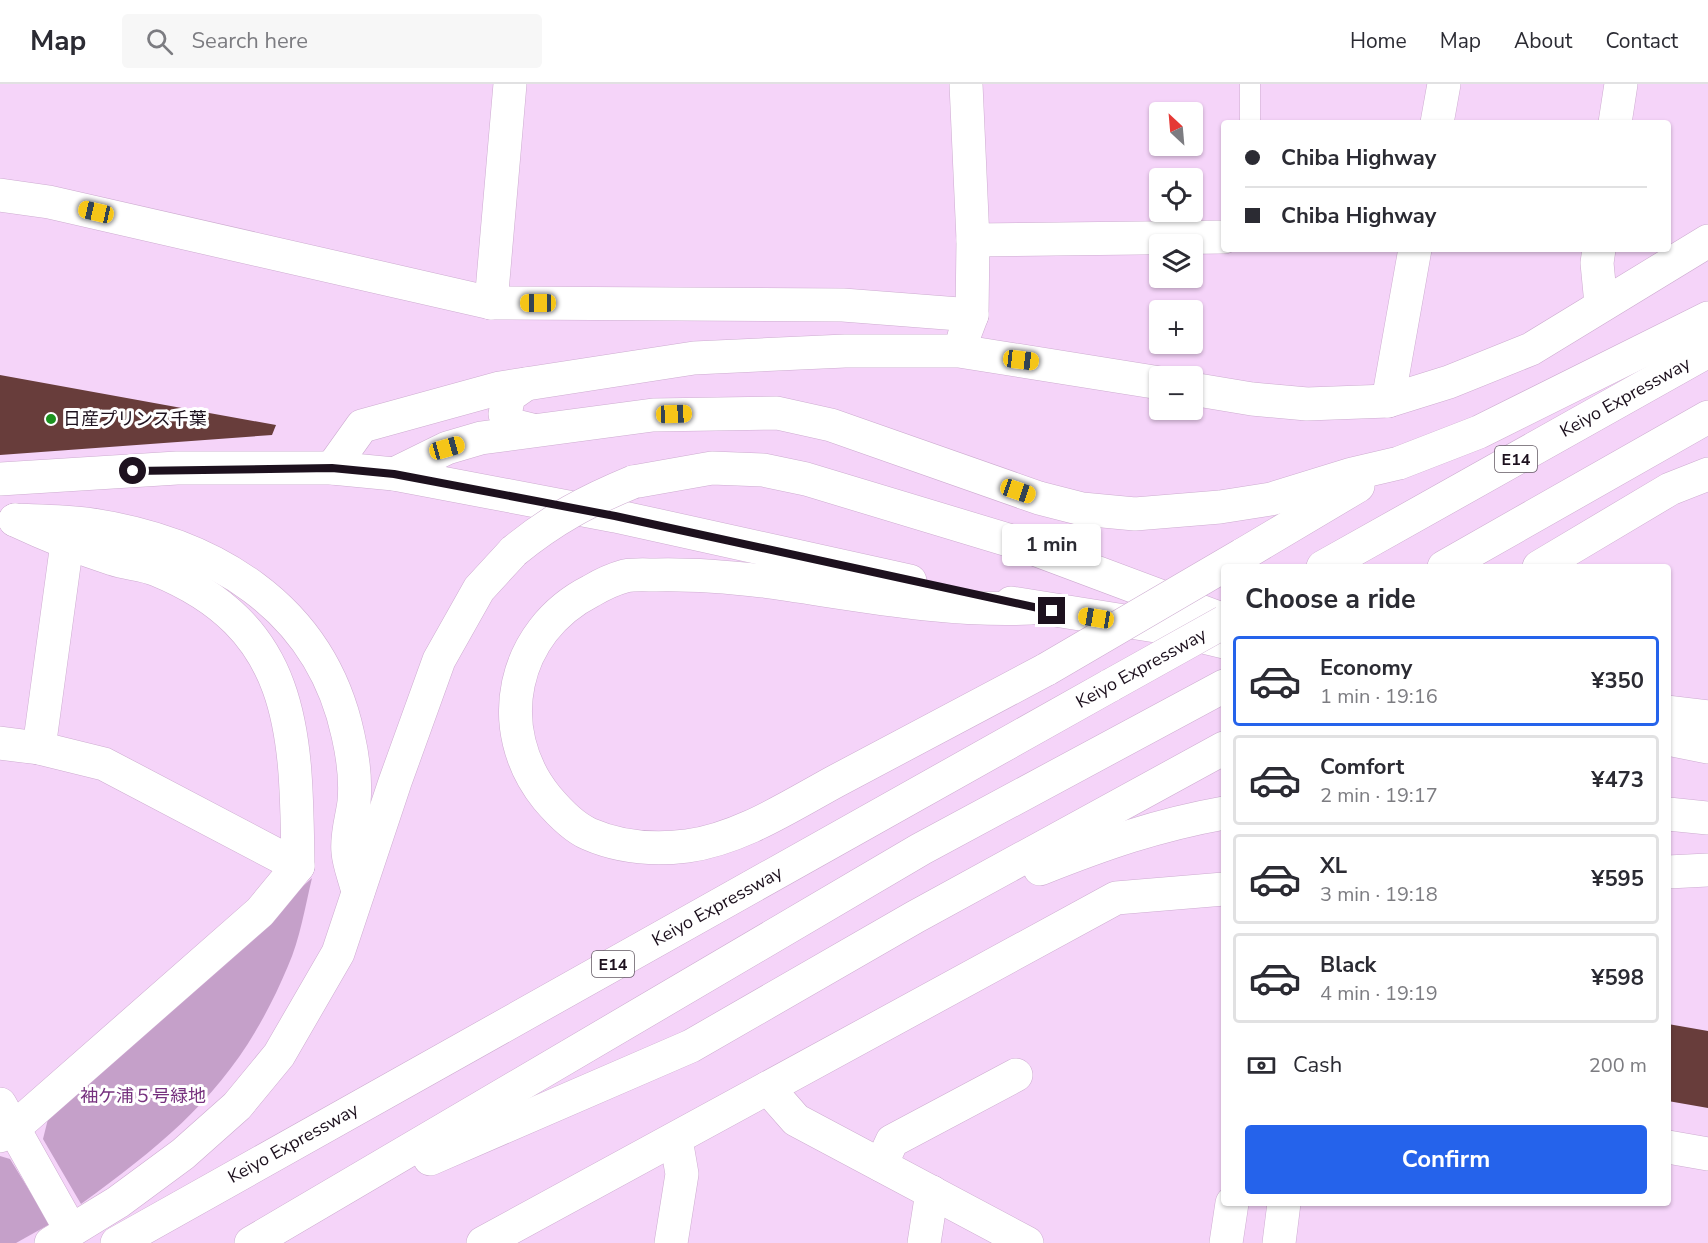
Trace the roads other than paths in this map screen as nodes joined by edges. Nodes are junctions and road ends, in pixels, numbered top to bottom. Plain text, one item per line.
1 (510, 84) edge
2 (966, 84) edge
3 (1250, 84) edge
4 (1444, 84) edge
5 (1621, 84) edge
6 (1250, 120) edge
7 (1438, 120) edge
8 (1615, 120) edge
9 (0, 195) edge
10 (1221, 237) edge
11 (973, 240) junction
12 (1708, 241) edge
13 (1414, 252) edge
14 (1599, 252) edge
15 (491, 303) junction
16 (1601, 304) junction
17 (972, 315) junction
18 (1708, 318) edge
19 (958, 351) junction
20 (1708, 351) edge
21 (1149, 381) edge
22 (526, 384) junction
23 (1203, 391) edge
24 (1388, 401) junction
25 (1708, 417) edge
26 (532, 430) junction
27 (1399, 463) junction
28 (332, 468) junction
29 (394, 474) junction
30 (1708, 474) edge
31 (0, 479) edge
32 (7, 518) edge
33 (67, 543) junction
34 (1227, 564) edge
35 (1328, 564) edge
36 (1449, 564) edge
37 (1544, 564) edge
38 (1221, 567) edge
39 (1030, 608) junction
40 (1221, 620) edge
41 (1221, 623) edge
42 (1162, 627) junction
43 (1221, 641) edge
44 (1221, 666) edge
45 (1221, 688) edge
46 (1671, 712) edge
47 (1708, 717) edge
48 (1671, 740) edge
49 (0, 743) edge
50 (1708, 747) edge
51 (39, 748) junction
52 (1221, 750) edge
53 (1221, 814) edge
54 (1671, 814) edge
55 (1708, 818) edge
56 (298, 866) junction
57 (1708, 870) edge
58 (1671, 872) edge
59 (1221, 889) edge
60 (358, 892) junction
61 (915, 917) junction
62 (1016, 1076) dead end
63 (768, 1088) junction
64 (5, 1123) edge
65 (676, 1138) junction
66 (1671, 1148) edge
67 (1708, 1154) edge
68 (881, 1165) junction
69 (932, 1192) junction
70 (1232, 1206) edge
71 (1284, 1206) edge
72 (303, 1214) junction
73 (58, 1231) edge
74 (117, 1243) edge
75 (251, 1243) edge
76 (483, 1243) edge
77 (671, 1243) edge
78 (924, 1243) edge
79 (1027, 1243) edge
80 (1226, 1243) edge
81 (1279, 1243) edge

1 - 15 main road
2 - 11 main road
3 - 6 lane
4 - 7 main road
5 - 8 main road
9 - 15 main road
10 - 11 main road
11 - 17 main road
12 - 16 main road
13 - 24 main road
14 - 16 main road
15 - 17 main road
16 - 24 main road
17 - 19 main road
18 - 27 main road
19 - 21 main road
19 - 22 main road
20 - 35 main road, Keiyo Expressway / E14
22 - 26 main road
22 - 28 main road
23 - 24 main road
25 - 36 main road
26 - 27 main road
26 - 29 main road
27 - 34 main road, bridge
28 - 29 main road
28 - 31 main road
29 - 39 main road
30 - 37 main road
32 - 33 main road
32 - 60 main road
33 - 51 main road
33 - 56 main road
38 - 39 main road, bridge
39 - 42 main road
40 - 60 main road, bridge
41 - 74 main road, Keiyo Expressway / E14, bridge
42 - 43 main road
42 - 44 main road
45 - 72 main road
46 - 47 main road
48 - 50 main road
49 - 51 main road
51 - 56 main road
52 - 61 main road
53 - 61 main road
54 - 55 main road
56 - 64 main road
57 - 58 main road
59 - 63 main road
60 - 73 main road
61 - 72 main road
62 - 68 main road
63 - 65 main road
63 - 68 main road
64 - 73 main road
65 - 76 main road
65 - 77 main road
66 - 67 main road
68 - 69 main road
69 - 78 main road
69 - 79 main road
70 - 80 main road
71 - 81 main road
72 - 75 main road

